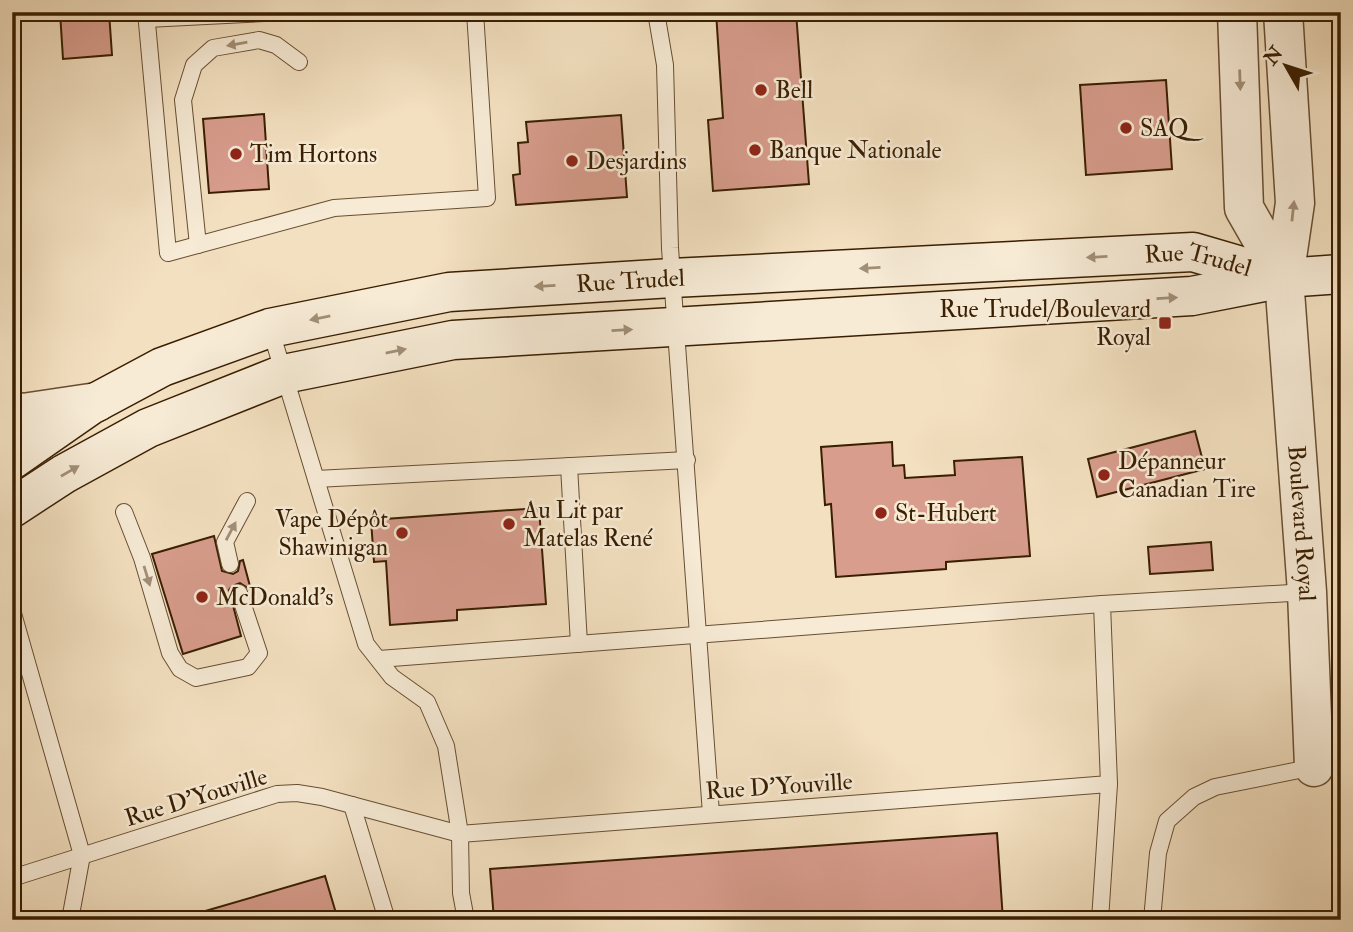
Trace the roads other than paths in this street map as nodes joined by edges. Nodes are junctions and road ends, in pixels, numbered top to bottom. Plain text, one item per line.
1 (286, 12) edge
2 (475, 12) edge
3 (656, 12) edge
4 (1237, 12) edge
5 (1283, 12) edge
6 (147, 15) edge
7 (299, 62) dead end
8 (198, 245) junction
9 (1341, 274) edge
10 (672, 278) junction
11 (1284, 278) junction
12 (677, 326) junction
13 (270, 327) junction
14 (284, 374) junction
15 (97, 402) junction
16 (12, 411) edge
17 (12, 460) edge
18 (687, 460) junction
19 (569, 466) junction
20 (316, 479) junction
21 (247, 501) dead end
22 (12, 508) edge
23 (124, 512) dead end
24 (230, 564) dead end
25 (1307, 592) junction
26 (239, 593) dead end
27 (1102, 604) junction
28 (12, 610) edge
29 (699, 635) junction
30 (579, 644) junction
31 (18, 650) edge
32 (379, 659) junction
33 (1327, 767) edge
34 (1109, 784) junction
35 (352, 805) junction
36 (711, 814) junction
37 (460, 834) junction
38 (82, 855) junction
39 (12, 878) edge
40 (70, 920) edge
41 (387, 920) edge
42 (467, 920) edge
43 (1100, 920) edge
44 (1152, 920) edge

1 - 6 lane
2 - 8 lane
3 - 10 lane
4 -> 11 main road, Boulevard Royal
11 -> 5 main road, Boulevard Royal
6 - 8 lane
7 -> 8 lane
9 - 11 main road, Rue Trudel
11 -> 10 main road, Rue Trudel
10 - 12 lane
10 -> 13 main road, Rue Trudel
12 -> 11 main road, Rue Trudel
11 - 25 main road, Boulevard Royal
14 -> 12 main road, Rue Trudel
12 - 18 lane
13 - 14 lane
13 - 15 main road, Rue Trudel
14 - 20 lane
22 -> 14 main road, Rue Trudel
15 - 16 main road
15 - 17 main road, Rue Trudel
18 - 19 lane
18 - 29 lane
19 - 20 lane
19 - 30 lane
20 - 32 lane
24 -> 21 lane
23 -> 26 lane
25 - 27 lane
25 - 33 main road, Boulevard Royal
27 - 29 lane
27 - 34 lane
28 - 31 lane
29 - 30 lane
29 - 36 lane
30 - 32 lane
31 - 38 lane
32 - 37 lane
33 - 44 lane
34 - 36 lane, Rue D'Youville
34 - 43 lane
35 - 37 lane, Rue D'Youville
35 - 38 lane, Rue D'Youville
35 - 41 lane
36 - 37 lane, Rue D'Youville
37 - 42 lane
38 - 39 lane, Rue D'Youville
38 - 40 lane

